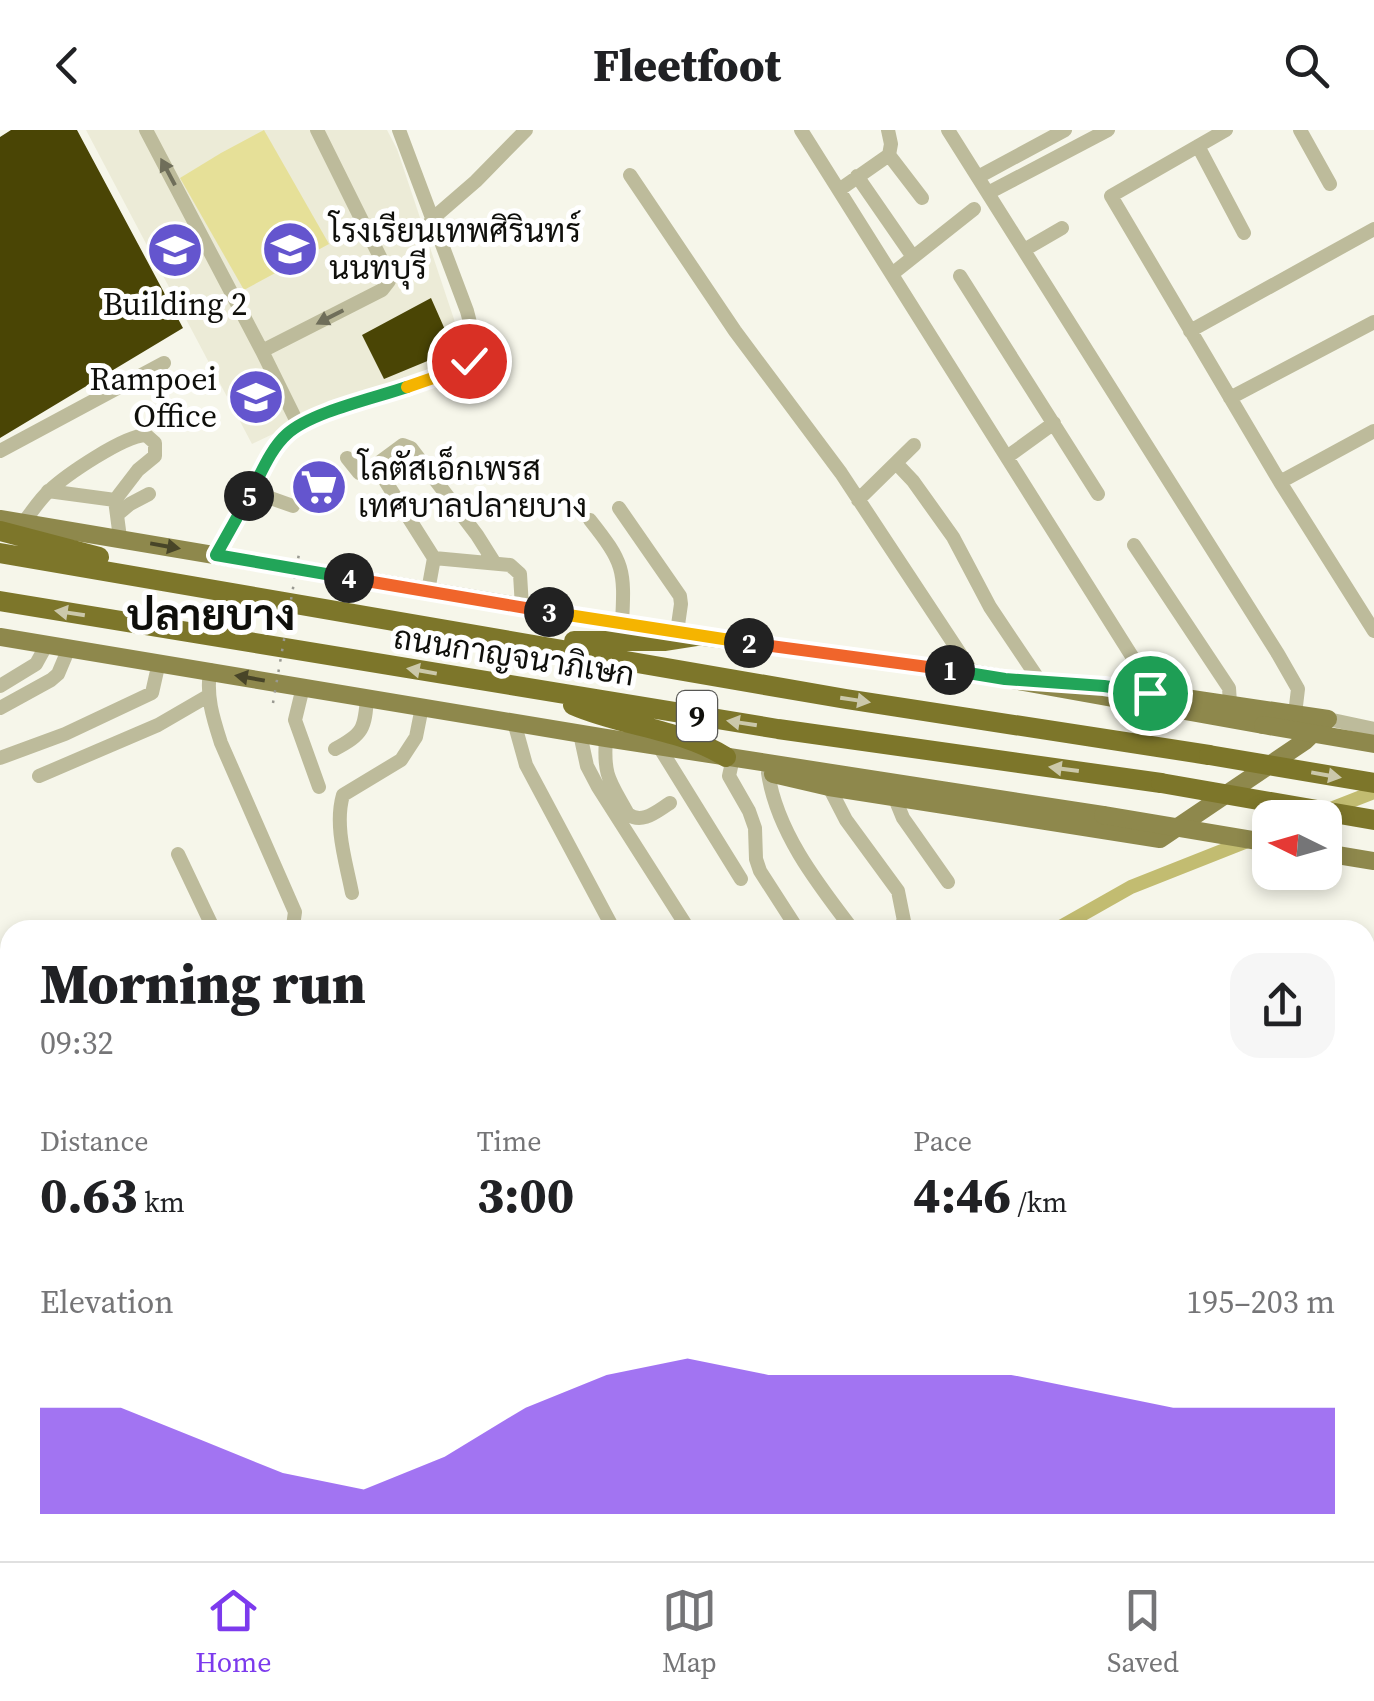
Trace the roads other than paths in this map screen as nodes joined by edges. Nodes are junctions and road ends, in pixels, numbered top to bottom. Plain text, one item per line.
1 (146, 130) edge
2 (317, 130) edge
3 (398, 130) edge
4 (526, 130) edge
5 (801, 130) edge
6 (888, 130) edge
7 (948, 130) edge
8 (1064, 130) edge
9 (1108, 130) edge
10 (1226, 130) edge
11 (1300, 130) edge
12 (1198, 146) junction
13 (889, 155) junction
14 (630, 176) dead end
15 (857, 176) junction
16 (978, 177) junction
17 (1330, 184) dead end
18 (839, 190) junction
19 (988, 193) junction
20 (922, 198) dead end
21 (974, 208) dead end
22 (431, 220) junction
23 (1062, 228) dead end
24 (1374, 229) edge
25 (1244, 233) dead end
26 (1024, 250) junction
27 (912, 257) junction
28 (892, 274) junction
29 (960, 276) dead end
30 (1374, 322) edge
31 (1190, 331) junction
32 (262, 351) junction
33 (164, 364) dead end
34 (1230, 398) junction
35 (1054, 424) junction
36 (299, 426) junction
37 (1374, 431) edge
38 (914, 445) dead end
39 (0, 450) edge
40 (1007, 457) junction
41 (347, 458) dead end
42 (896, 462) junction
43 (379, 472) junction
44 (1280, 482) junction
45 (48, 492) junction
46 (251, 492) junction
47 (149, 494) dead end
48 (1098, 494) dead end
49 (858, 500) junction
50 (293, 506) dead end
51 (116, 507) junction
52 (619, 508) dead end
53 (0, 519) edge
54 (590, 520) dead end
55 (23, 523) junction
56 (0, 531) edge
57 (120, 538) junction
58 (1134, 546) dead end
59 (0, 553) edge
60 (216, 555) junction
61 (434, 558) junction
62 (494, 562) junction
63 (168, 581) junction
64 (428, 591) junction
65 (0, 604) edge
66 (522, 608) junction
67 (622, 624) junction
68 (1374, 631) edge
69 (687, 634) junction
70 (0, 636) edge
71 (518, 641) junction
72 (47, 644) junction
73 (70, 648) junction
74 (159, 662) junction
75 (210, 670) junction
76 (972, 673) junction
77 (1005, 679) junction
78 (1040, 680) junction
79 (0, 686) edge
80 (302, 687) junction
81 (542, 691) junction
82 (1150, 693) junction
83 (208, 696) junction
84 (367, 697) junction
85 (1230, 703) junction
86 (422, 706) junction
87 (0, 708) edge
88 (1295, 714) junction
89 (1328, 720) junction
90 (514, 722) junction
91 (1374, 729) edge
92 (580, 734) junction
93 (606, 738) junction
94 (1374, 744) edge
95 (658, 746) junction
96 (335, 749) dead end
97 (0, 758) edge
98 (736, 758) junction
99 (768, 772) junction
100 (39, 776) dead end
101 (1374, 784) edge
102 (319, 787) dead end
103 (829, 787) junction
104 (894, 796) junction
105 (670, 802) dead end
106 (1374, 820) edge
107 (1252, 840) edge
108 (178, 854) dead end
109 (1342, 856) edge
110 (1374, 861) edge
111 (741, 879) dead end
112 (948, 882) dead end
113 (352, 893) dead end
114 (209, 920) edge
115 (293, 920) edge
116 (609, 920) edge
117 (683, 920) edge
118 (792, 920) edge
119 (846, 920) edge
120 (904, 920) edge

32 -> 1 street
2 -> 32 street
3 - 22 street
4 - 22 street
5 - 18 street
6 - 13 street
7 - 16 street
8 - 16 street
9 - 19 street
10 - 12 street
11 - 17 street
12 - 25 street
12 - 31 street
13 - 15 street
13 - 20 street
14 - 49 street
15 - 18 street
15 - 27 street
16 - 19 street
18 - 28 street
19 - 26 street
21 - 27 street
22 - 36 street
23 - 26 street
24 - 31 street
26 - 88 street
27 - 28 street
28 - 40 street
29 - 35 street
30 - 34 street
31 - 34 street
32 - 36 street
33 - 39 street
34 - 44 street
35 - 40 street
35 - 48 street
36 - 46 street
37 - 44 street
38 - 42 street
40 - 82 street
41 - 43 street
42 - 49 street
42 - 78 street
43 - 61 street
43 - 62 street
44 - 68 street
45 - 51 street
45 - 51 street
45 - 55 street
46 - 50 street
46 - 60 street
47 - 51 street
49 - 76 street
51 - 57 street
52 - 69 street
53 - 55 main road
54 - 67 street
55 - 57 main road
56 - 63 highway
57 -> 60 main road
58 - 85 street
59 - 63 highway, ถนนกาญจนาภิเษก / 9
60 - 64 main road
61 - 62 street
61 - 64 street
62 - 66 street
63 - 71 highway, ถนนกาญจนาภิเษก / 9
64 - 66 main road
81 -> 65 highway, ถนนกาญจนาภิเษก / 9
66 - 67 main road
67 - 69 main road
69 - 71 highway
69 - 76 main road
70 - 72 main road
71 -> 101 highway, ถนนกาญจนาภิเษก / 9, bridge
72 - 73 main road
72 - 79 street
73 - 74 main road
73 - 87 street
74 - 75 main road
74 - 97 street
80 -> 75 main road
75 - 83 street
76 - 77 main road
77 - 78 main road
77 - 94 main road, bridge
78 - 82 main road
80 - 84 main road
80 - 102 street
81 - 98 highway
106 -> 81 highway, ถนนกาญจนาภิเษก / 9, bridge
82 - 85 main road
83 - 100 street
83 - 115 street
84 - 86 main road
84 - 96 street
85 - 88 main road
86 - 90 main road
86 - 113 street
88 - 89 main road
89 - 91 street
89 - 104 main road
90 - 92 main road
90 - 116 street
92 - 93 main road
92 - 117 street
93 - 95 main road
93 - 105 street
95 - 98 main road
95 - 111 street
98 - 99 main road
98 - 107 main road, bridge
98 - 118 street
99 - 103 main road
99 - 119 street
103 - 104 main road
103 - 120 street
104 - 112 street
108 - 114 street
109 - 110 main road

